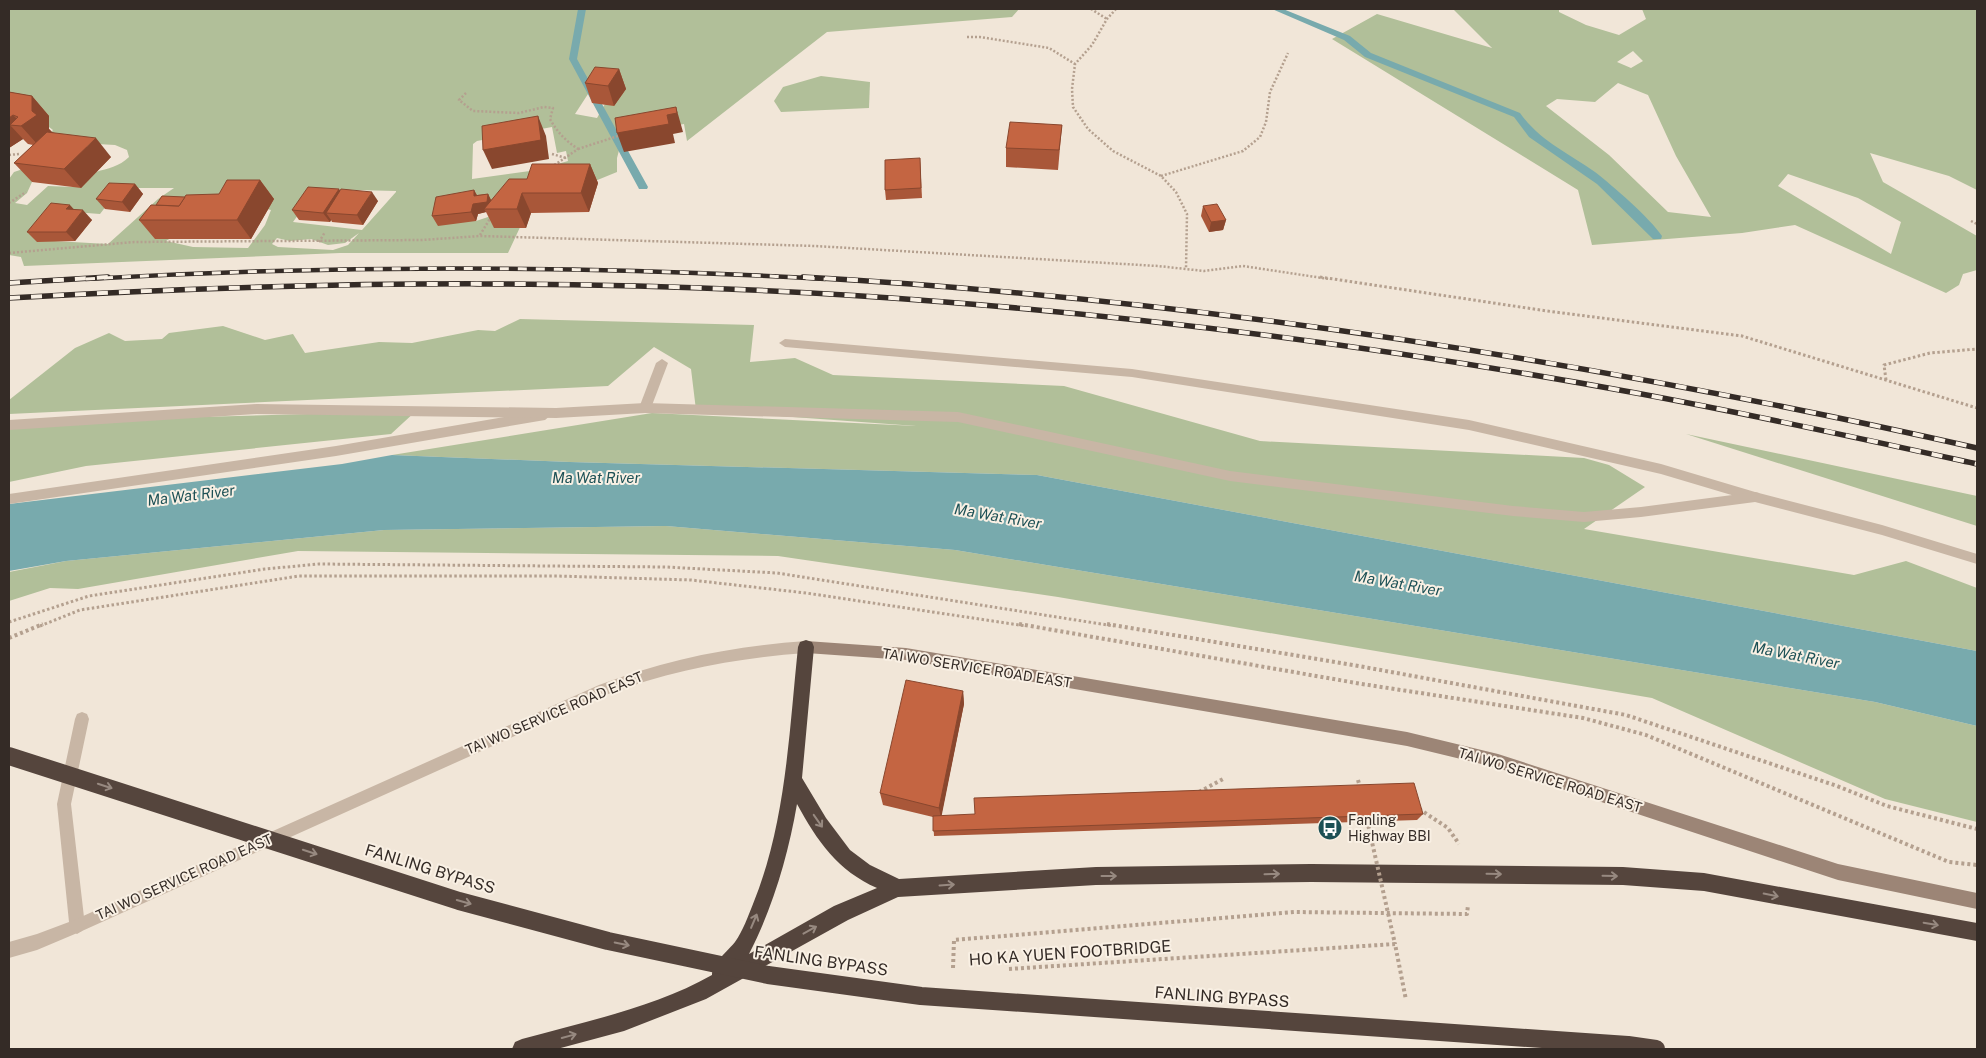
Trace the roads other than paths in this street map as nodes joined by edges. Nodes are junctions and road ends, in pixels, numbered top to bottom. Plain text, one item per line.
1 (785, 343) dead end
2 (662, 362) dead end
3 (645, 408) junction
4 (556, 413) junction
5 (9, 425) edge
6 (1755, 497) junction
7 (9, 499) edge
8 (1977, 559) edge
9 (806, 647) junction
10 (82, 719) dead end
11 (9, 756) edge
12 (794, 779) junction
13 (898, 888) junction
14 (1977, 902) edge
15 (76, 926) junction
16 (1977, 932) edge
17 (9, 950) edge
18 (706, 989) junction
19 (522, 1049) edge
20 (1656, 1049) edge

1 - 6 street
2 - 3 street
3 - 4 street
3 - 6 street
4 - 5 street
4 - 7 street
6 - 8 street
9 - 12 highway
9 - 14 street, TAI WO SERVICE ROAD EAST
9 - 15 street, TAI WO SERVICE ROAD EAST
10 - 15 street
11 -> 20 highway, FANLING BYPASS, bridge
12 -> 13 highway
18 -> 12 highway
13 -> 16 highway
18 -> 13 highway
15 - 17 street, TAI WO SERVICE ROAD EAST
19 -> 18 highway

